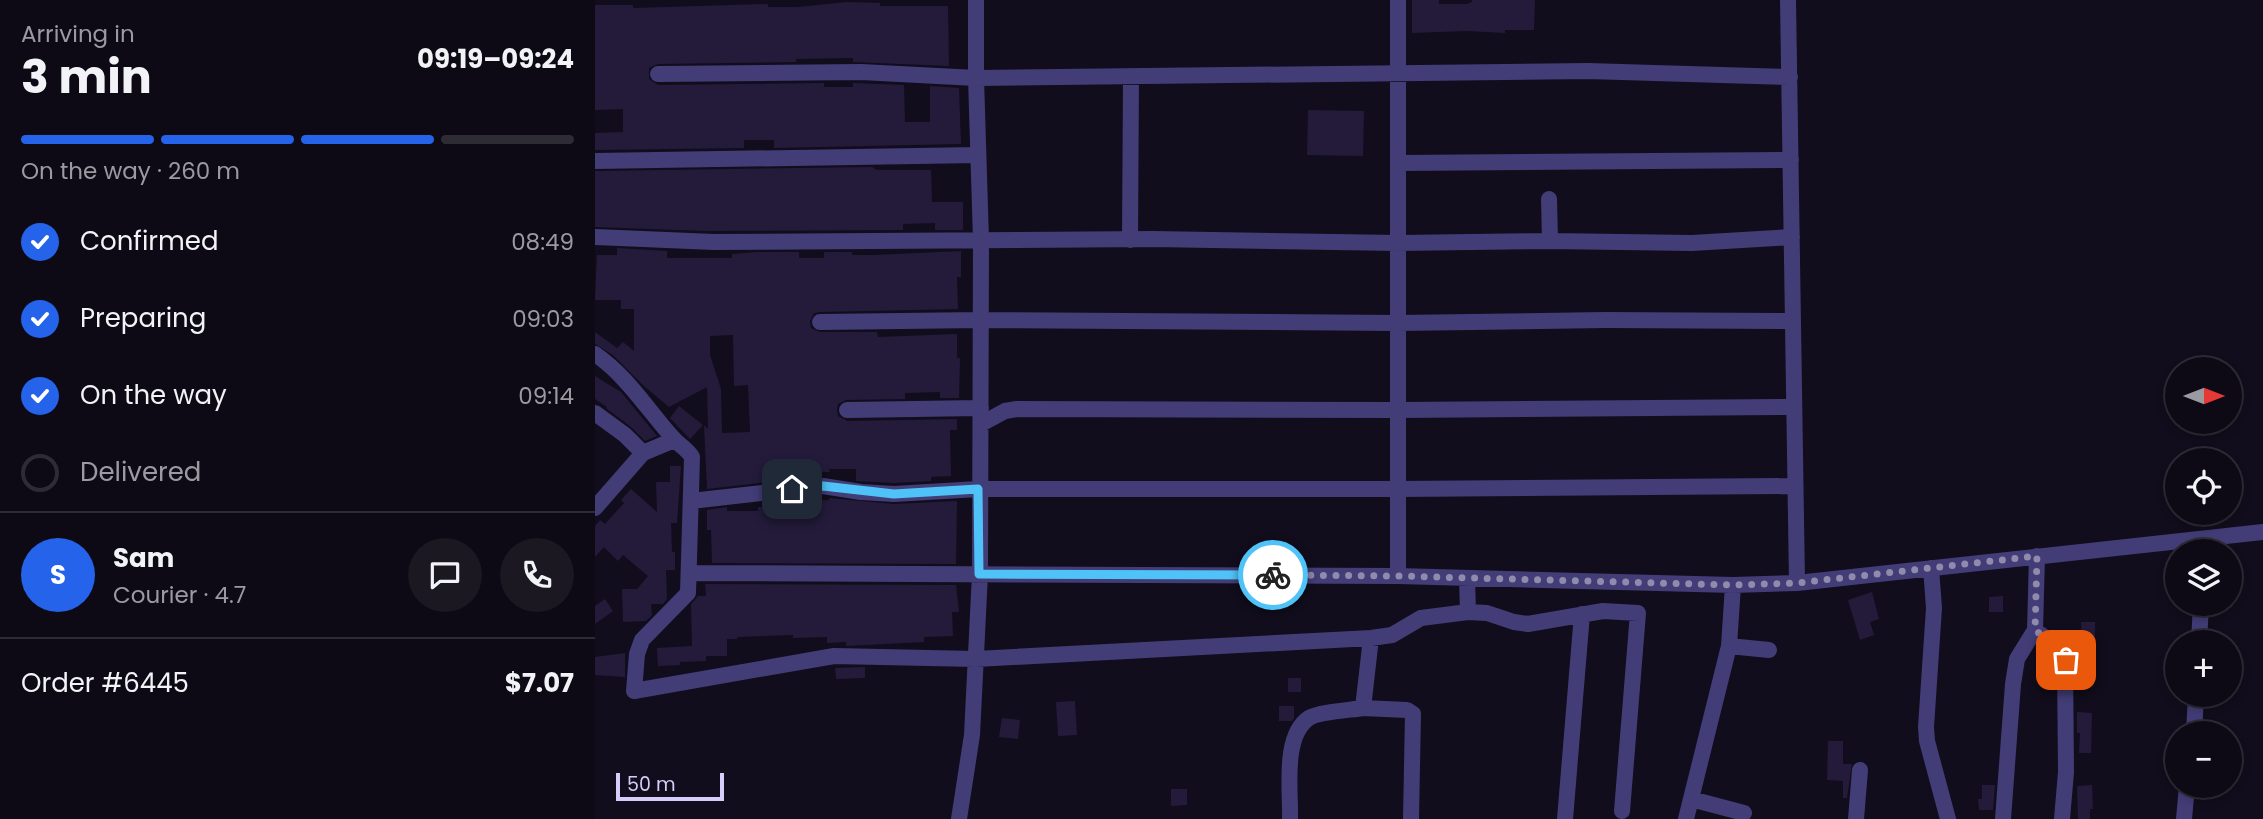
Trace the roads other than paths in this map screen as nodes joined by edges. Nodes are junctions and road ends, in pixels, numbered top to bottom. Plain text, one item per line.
1 (976, 0) edge
2 (1398, 0) edge
3 (1789, 0) edge
4 (658, 74) dead end
5 (1398, 74) junction
6 (1131, 77) junction
7 (1790, 77) junction
8 (976, 78) junction
9 (978, 155) junction
10 (1791, 160) junction
11 (595, 161) edge
12 (1398, 163) junction
13 (1549, 199) dead end
14 (595, 237) edge
15 (1792, 237) junction
16 (981, 240) junction
17 (1130, 240) junction
18 (1550, 241) junction
19 (1398, 243) junction
20 (980, 320) junction
21 (1793, 321) junction
22 (820, 322) dead end
23 (1398, 324) junction
24 (595, 354) edge
25 (1794, 407) junction
26 (846, 410) dead end
27 (1398, 410) junction
28 (595, 413) edge
29 (981, 416) junction
30 (674, 440) junction
31 (643, 453) junction
32 (1795, 486) junction
33 (978, 489) junction
34 (1398, 489) junction
35 (691, 501) junction
36 (595, 508) edge
37 (2263, 532) edge
38 (2231, 539) edge
39 (2165, 548) edge
40 (2037, 556) junction
41 (1931, 568) junction
42 (690, 573) junction
43 (979, 574) junction
44 (1398, 576) junction
45 (1467, 578) junction
46 (1609, 582) junction
47 (1797, 583) junction
48 (1733, 585) junction
49 (1603, 611) junction
50 (1468, 612) junction
51 (1582, 614) junction
52 (2035, 630) junction
53 (1371, 638) junction
54 (1729, 646) junction
55 (1769, 650) dead end
56 (976, 659) junction
57 (1363, 708) junction
58 (1860, 770) dead end
59 (2186, 798) edge
60 (1691, 799) junction
61 (1622, 811) dead end
62 (1744, 813) dead end
63 (959, 819) edge
64 (1290, 819) edge
65 (1411, 819) edge
66 (1565, 819) edge
67 (1686, 819) edge
68 (1856, 819) edge
69 (1948, 819) edge
70 (2003, 819) edge
71 (2062, 819) edge
72 (2184, 819) edge

1 - 8 street
2 - 5 street
3 - 7 street
4 - 8 street
5 - 6 street
5 - 7 street
5 - 12 street
6 - 8 street
6 - 17 street
7 - 10 street
8 - 9 street
9 - 11 street
9 - 16 street
10 - 12 street
10 - 15 street
12 - 19 street
13 - 18 street
14 - 16 street
15 - 18 street
15 - 21 street
16 - 17 street
16 - 20 street
17 - 19 street
18 - 19 street
19 - 23 street
20 - 22 street
20 - 23 street
20 - 29 street
21 - 23 street
21 - 25 street
23 - 27 street
24 - 30 street
25 - 27 street
25 - 32 street
26 - 29 street
27 - 29 street
27 - 34 street
28 - 31 street
29 - 33 street
30 - 31 street
30 - 35 street
31 - 36 street
32 - 34 street
32 - 47 street
33 - 34 street
33 - 35 street
33 - 43 street
34 - 44 street
35 - 42 street
37 - 38 street
39 - 40 street
40 - 41 street
40 - 52 street
41 - 47 street
41 - 69 street
42 - 43 street
42 - 56 street
43 - 44 street
43 - 56 street
44 - 45 street
45 - 46 street
45 - 50 street
46 - 48 street
46 - 49 street
47 - 48 street
48 - 54 street
49 - 51 street
49 - 61 street
50 - 51 street
50 - 53 street
51 - 66 street
52 - 70 street
52 - 71 street
53 - 56 street
53 - 57 street
54 - 55 street
54 - 60 street
56 - 63 street
57 - 64 street
57 - 65 street
58 - 68 street
59 - 72 street
60 - 62 street
60 - 67 street

